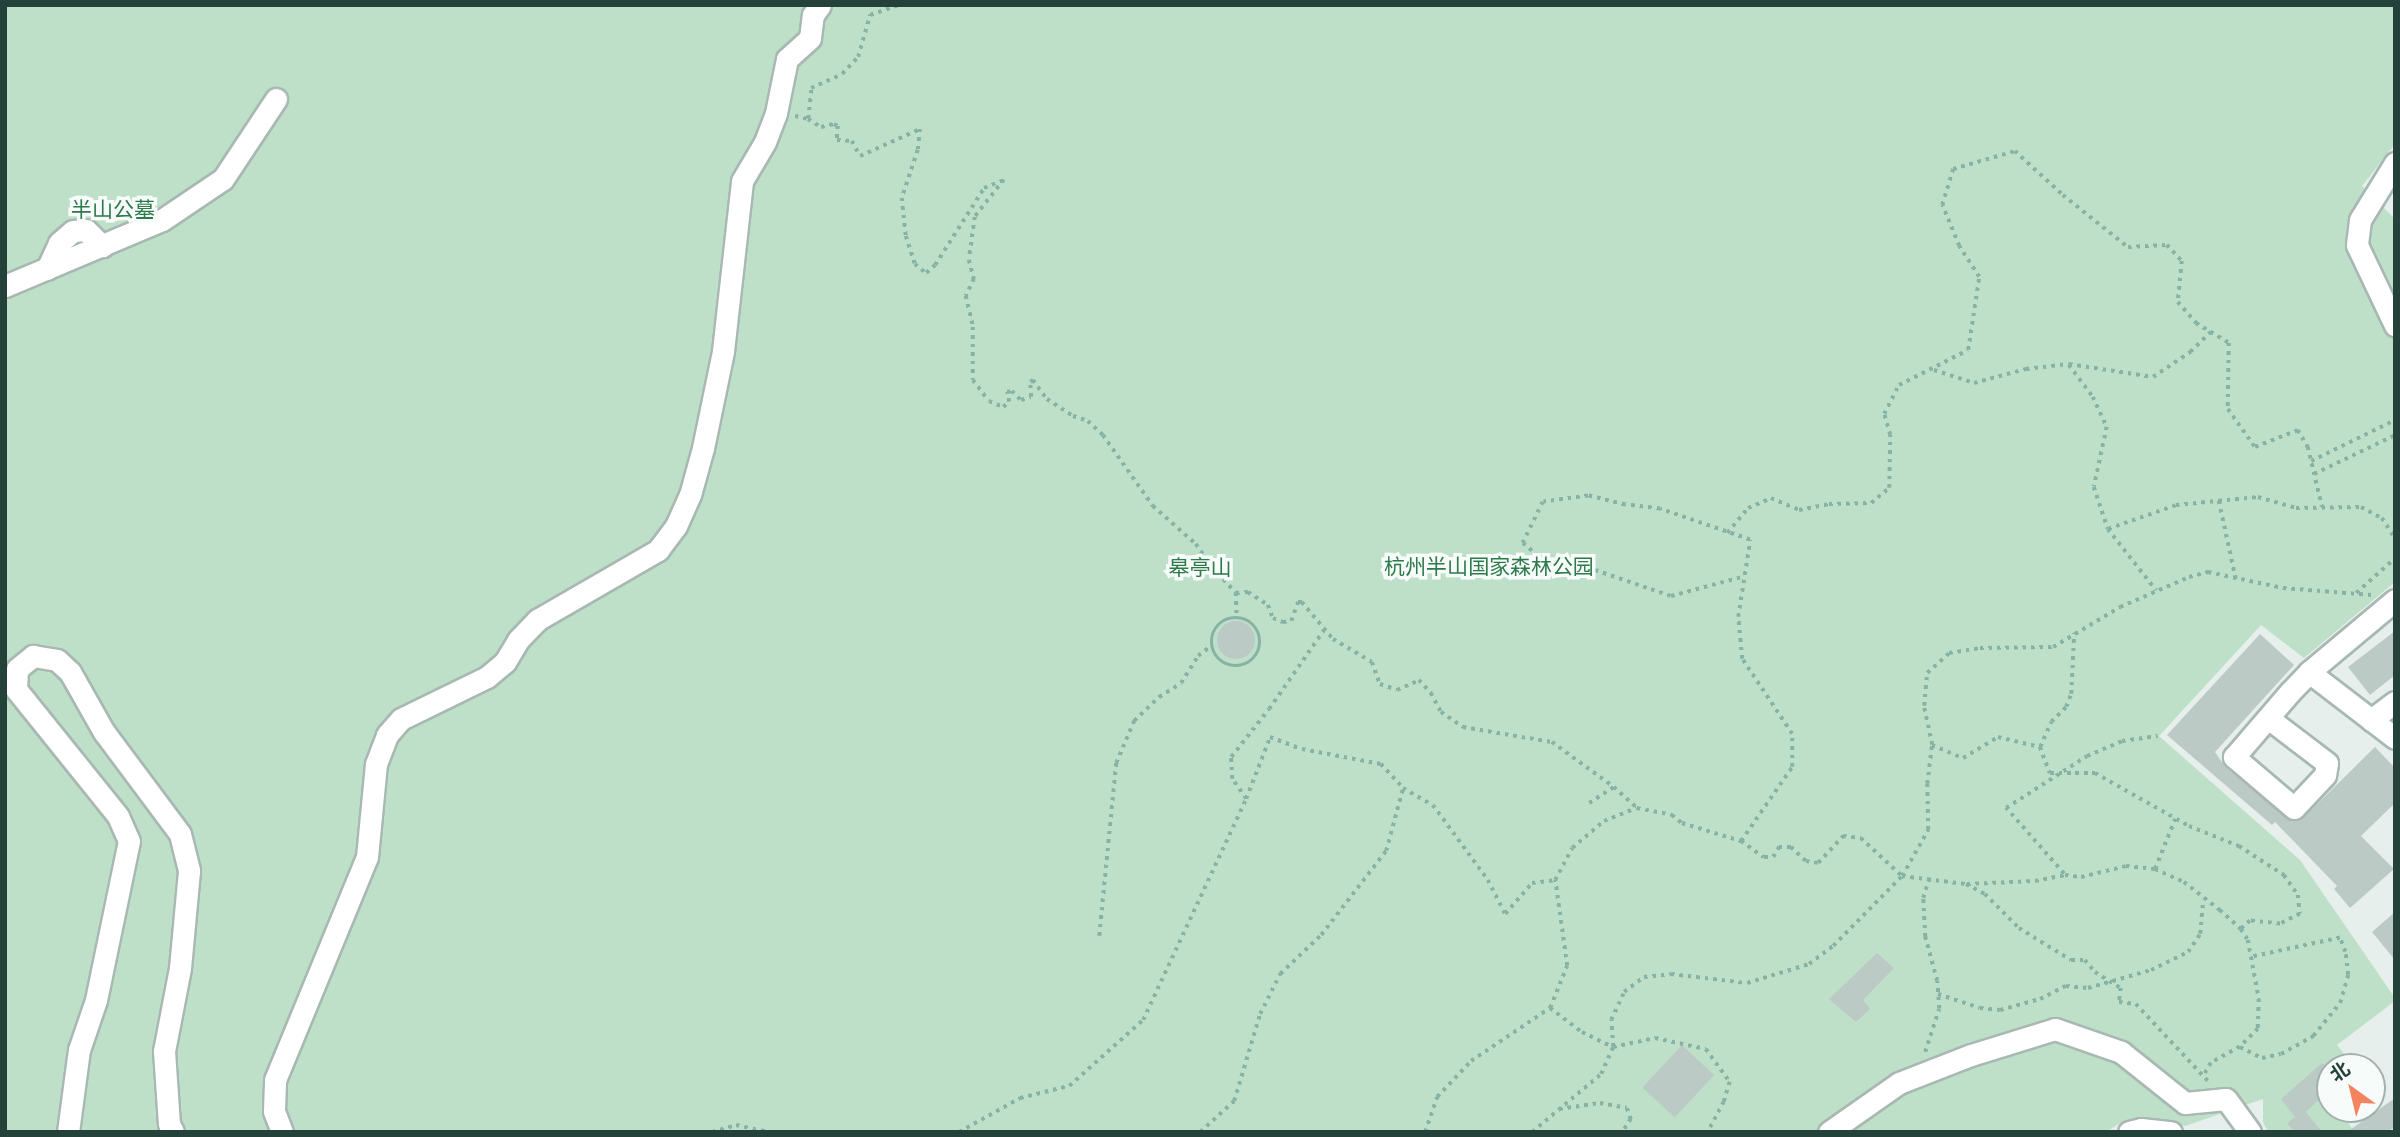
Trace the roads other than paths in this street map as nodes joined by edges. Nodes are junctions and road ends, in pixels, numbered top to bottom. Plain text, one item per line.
1 (820, 5) edge
2 (276, 99) dead end
3 (2395, 163) edge
4 (5, 286) edge
5 (2395, 324) edge
6 (2388, 598) edge
7 (2309, 672) junction
8 (2395, 702) edge
9 (2268, 718) dead end
10 (2371, 720) junction
11 (2395, 738) edge
12 (2244, 1130) edge
13 (68, 1132) edge
14 (173, 1132) edge
15 (282, 1132) edge
16 (1829, 1132) edge
17 (2129, 1132) edge
18 (2171, 1132) edge

1 - 15 street
2 - 4 street
3 - 5 street
6 - 7 street
7 - 9 street
7 - 10 street
8 - 10 street
10 - 11 street
12 - 16 street
13 - 14 street
17 - 18 street

